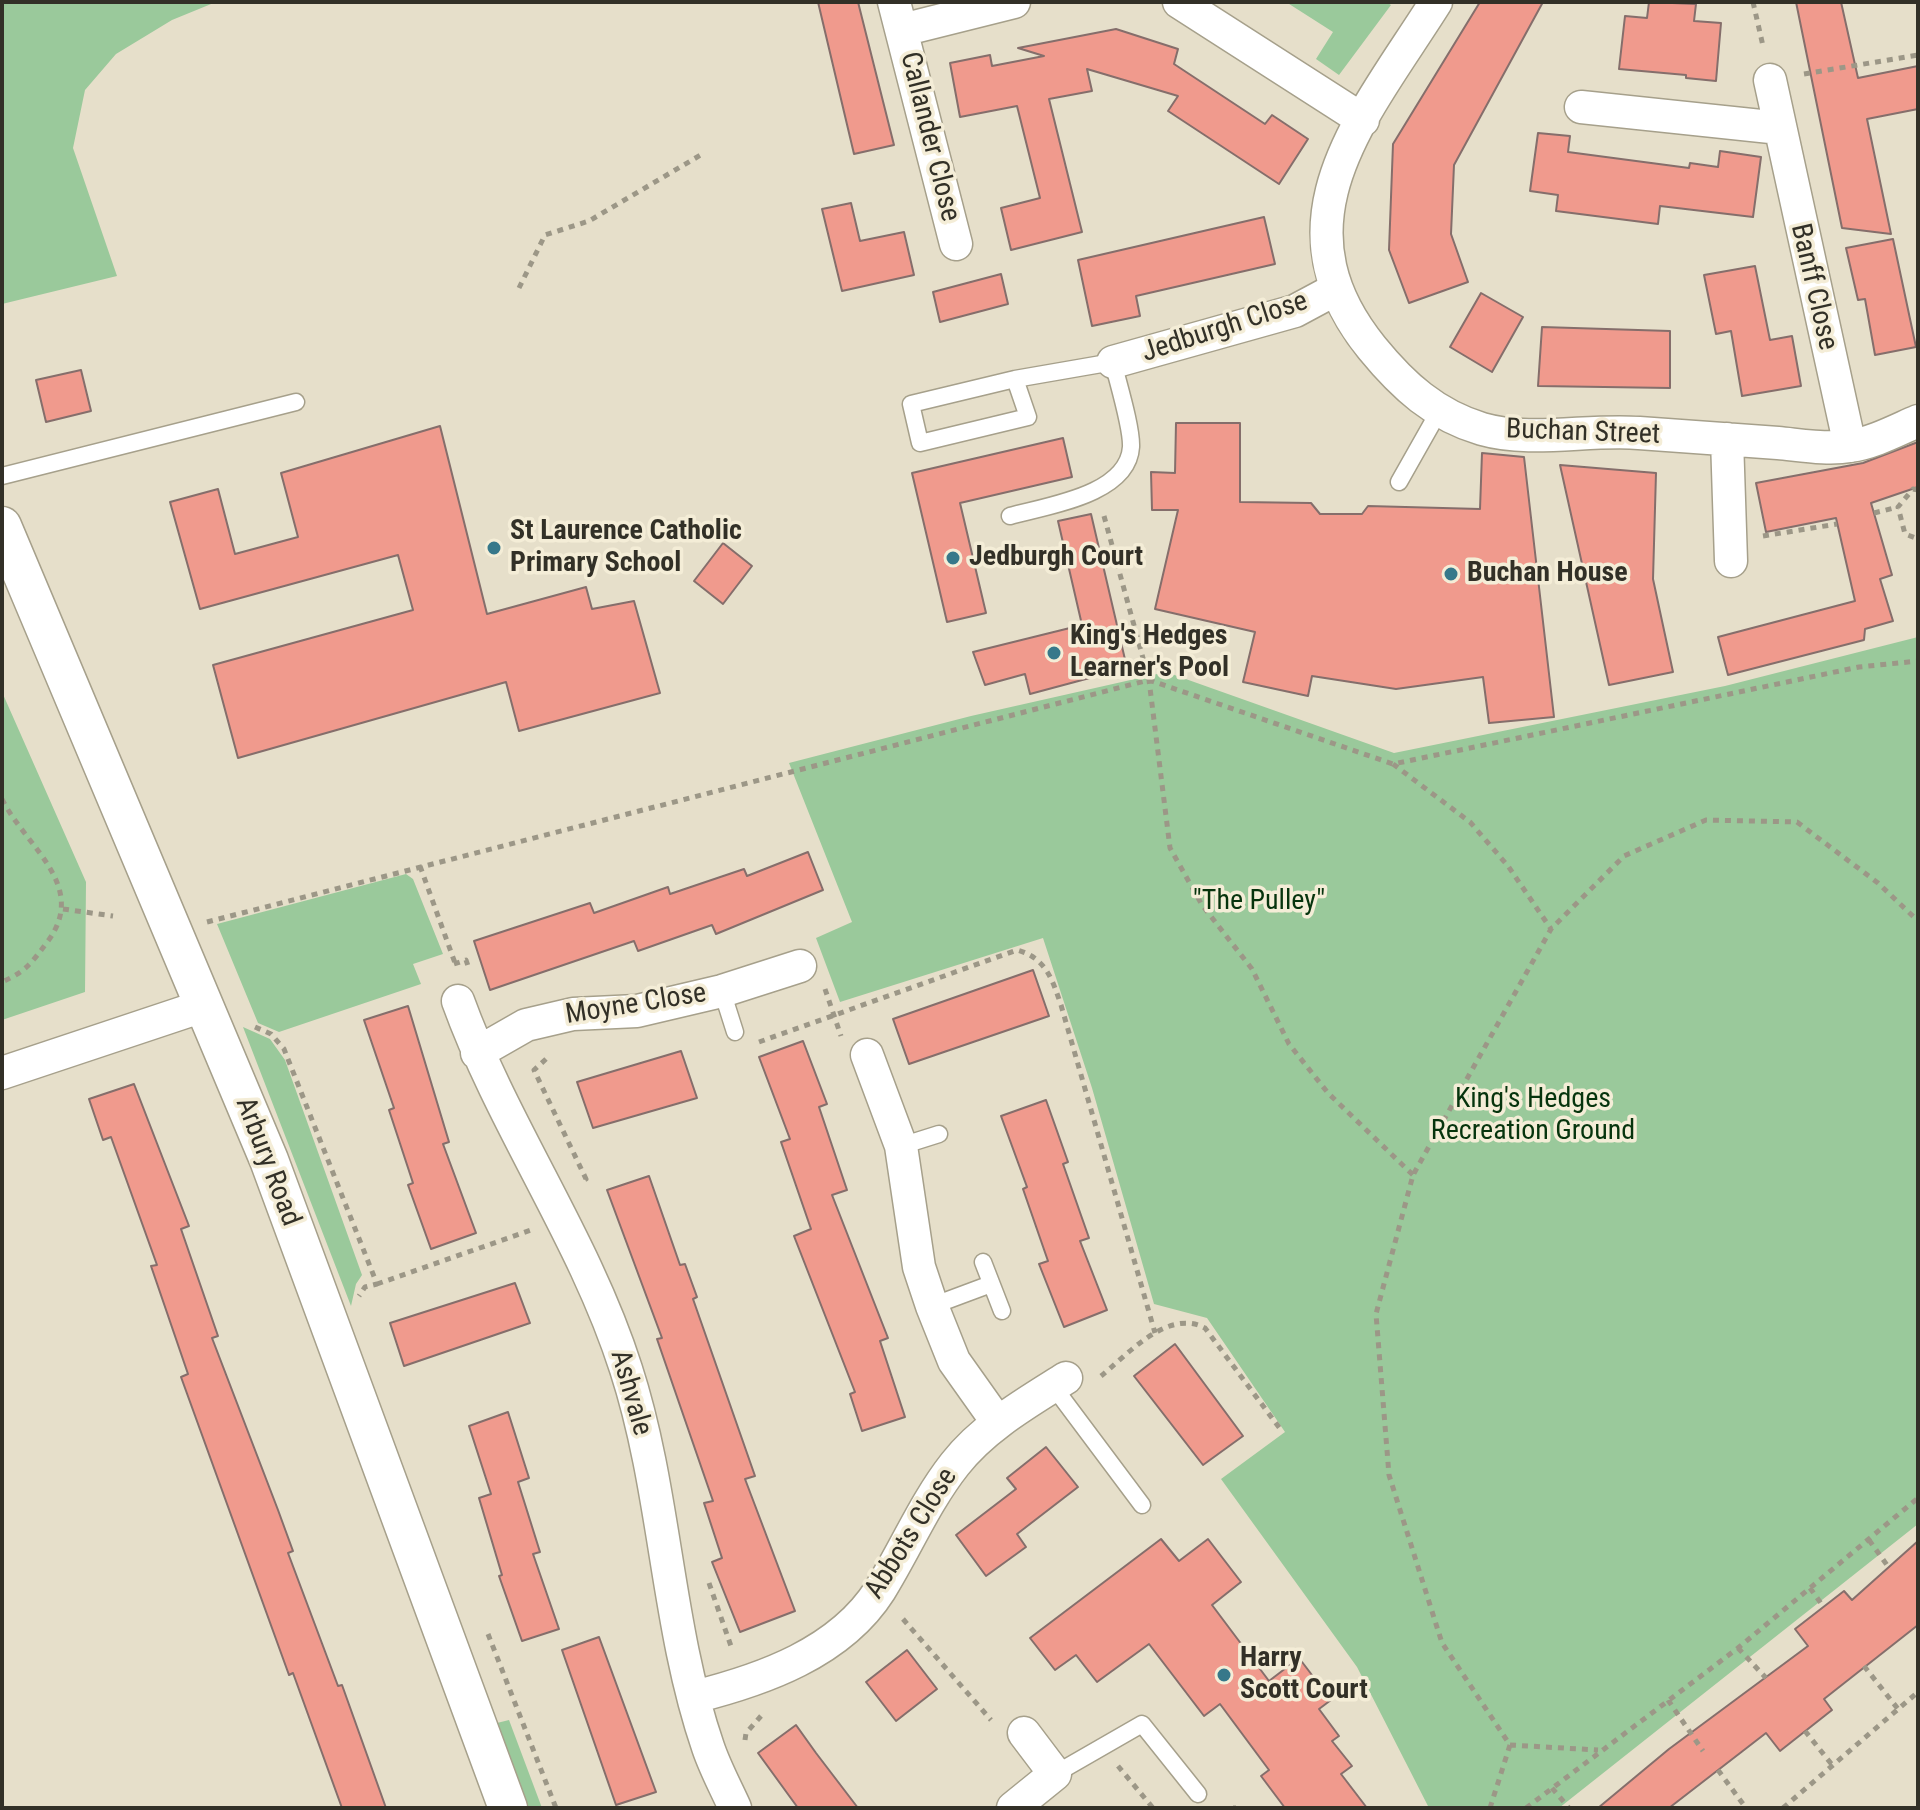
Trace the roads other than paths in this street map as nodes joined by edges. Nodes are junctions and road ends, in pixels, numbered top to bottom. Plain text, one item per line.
1 (1014, 2) edge
2 (1179, 2) edge
3 (1436, 2) edge
4 (898, 16) edge
5 (1770, 80) road end
6 (1581, 107) dead end
7 (1363, 120) junction
8 (1780, 128) junction
9 (956, 244) dead end
10 (1336, 289) junction
11 (1113, 362) junction
12 (1015, 379) junction
13 (296, 402) dead end
14 (1438, 413) junction
15 (1918, 421) edge
16 (1727, 439) junction
17 (1850, 446) junction
18 (2, 476) edge
19 (1399, 482) dead end
20 (1010, 516) dead end
21 (2, 526) edge
22 (1731, 551) road end
23 (800, 966) dead end
24 (722, 991) junction
25 (458, 1001) dead end
26 (203, 1006) junction
27 (735, 1032) dead end
28 (856, 1051) road end
29 (477, 1053) junction
30 (2, 1073) edge
31 (939, 1134) dead end
32 (901, 1146) junction
33 (983, 1262) dead end
34 (991, 1284) junction
35 (932, 1306) junction
36 (1002, 1311) dead end
37 (1060, 1382) joint
38 (998, 1423) junction
39 (1142, 1505) dead end
40 (694, 1697) junction
41 (1010, 1730) road end
42 (1055, 1774) junction
43 (1198, 1794) dead end
44 (508, 1808) edge
45 (735, 1808) edge
46 (1013, 1808) edge

1 - 4 street, Callander Close
2 - 7 street
3 - 7 street, Buchan Street
4 - 9 street, Callander Close
5 - 8 street, Banff Close
6 - 8 street
7 - 10 street, Buchan Street
8 - 17 street, Banff Close
10 - 11 street, Jedburgh Close
10 - 14 street, Buchan Street
11 - 12 lane
11 - 20 lane
12 - 12 lane
13 - 18 lane
14 - 16 street, Buchan Street
14 - 19 lane
15 - 17 street, Buchan Street
16 - 17 street, Buchan Street
16 - 22 street
21 - 26 street, Arbury Road
23 - 24 street, Moyne Close
24 - 27 lane
24 - 29 street, Moyne Close
25 - 29 street, Ashvale
26 - 30 street
26 - 44 street, Arbury Road
28 - 32 street
29 - 40 street, Ashvale
31 - 32 lane
32 - 35 street
33 - 34 lane
34 - 35 lane
34 - 36 lane
35 - 38 street
37 - 38 street, Abbots Close
37 - 39 lane
38 - 40 street, Abbots Close
40 - 45 street, Ashvale
41 - 42 street
42 - 43 lane
42 - 46 street

